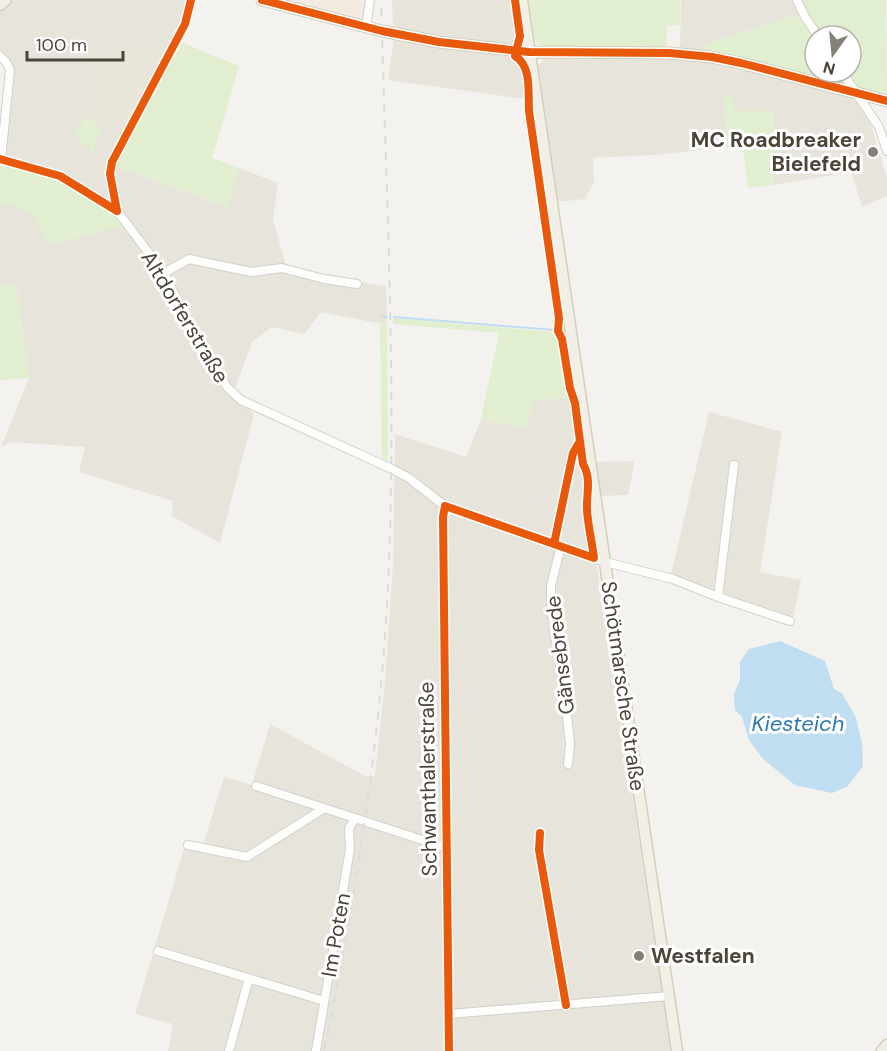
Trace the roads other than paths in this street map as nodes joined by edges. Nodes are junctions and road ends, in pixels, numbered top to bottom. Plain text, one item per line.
1 (6, 0) edge
2 (191, 0) edge
3 (262, 0) edge
4 (370, 0) edge
5 (522, 0) edge
6 (797, 0) edge
7 (0, 5) edge
8 (810, 24) edge
9 (366, 27) junction
10 (529, 52) junction
11 (0, 56) edge
12 (850, 84) edge
13 (856, 93) junction
14 (887, 101) edge
15 (887, 151) edge
16 (1, 159) edge
17 (117, 211) junction
18 (164, 273) junction
19 (357, 284) dead end
20 (580, 441) dead end
21 (734, 465) dead end
22 (445, 506) junction
23 (557, 545) junction
24 (604, 562) junction
25 (718, 597) junction
26 (790, 621) dead end
27 (568, 764) dead end
28 (256, 786) dead end
29 (323, 809) junction
30 (354, 819) junction
31 (540, 833) dead end
32 (188, 845) dead end
33 (447, 848) junction
34 (158, 951) dead end
35 (249, 978) junction
36 (669, 996) junction
37 (324, 1001) junction
38 (566, 1005) junction
39 (449, 1014) junction
40 (887, 1046) edge
41 (229, 1051) edge
42 (316, 1051) edge
43 (449, 1051) edge
44 (677, 1051) edge
45 (882, 1051) edge

1 - 7 main road
2 - 17 street, Altdorferstraße
3 - 9 main road
4 - 9 street
5 - 10 main road, Schötmarsche Straße
6 - 8 street
9 - 10 main road
10 - 13 main road
10 - 24 main road, Schötmarsche Straße
11 - 16 street
12 - 13 street
13 - 14 main road
13 - 15 street
16 - 17 street
17 - 18 street, Altdorferstraße
18 - 19 street
18 - 22 street, Altdorferstraße
20 - 23 street, Gänsebrede
21 - 25 street
22 - 23 street, Altdorferstraße
22 - 33 street, Schwanthalerstraße
23 - 24 street, Altdorferstraße
23 - 27 street, Gänsebrede
24 - 25 street, Altdorferstraße
24 - 36 main road, Schötmarsche Straße
25 - 26 street, Altdorferstraße
28 - 29 street
29 - 30 street
29 - 32 street
30 - 33 street
30 - 37 street, Im Poten
31 - 38 street
33 - 39 street, Schwanthalerstraße
34 - 35 street
35 - 37 street
35 - 41 street
36 - 38 street
36 - 44 main road, Schötmarsche Straße
37 - 42 street, Im Poten
38 - 39 street
39 - 43 street, Schwanthalerstraße
40 - 45 main road

